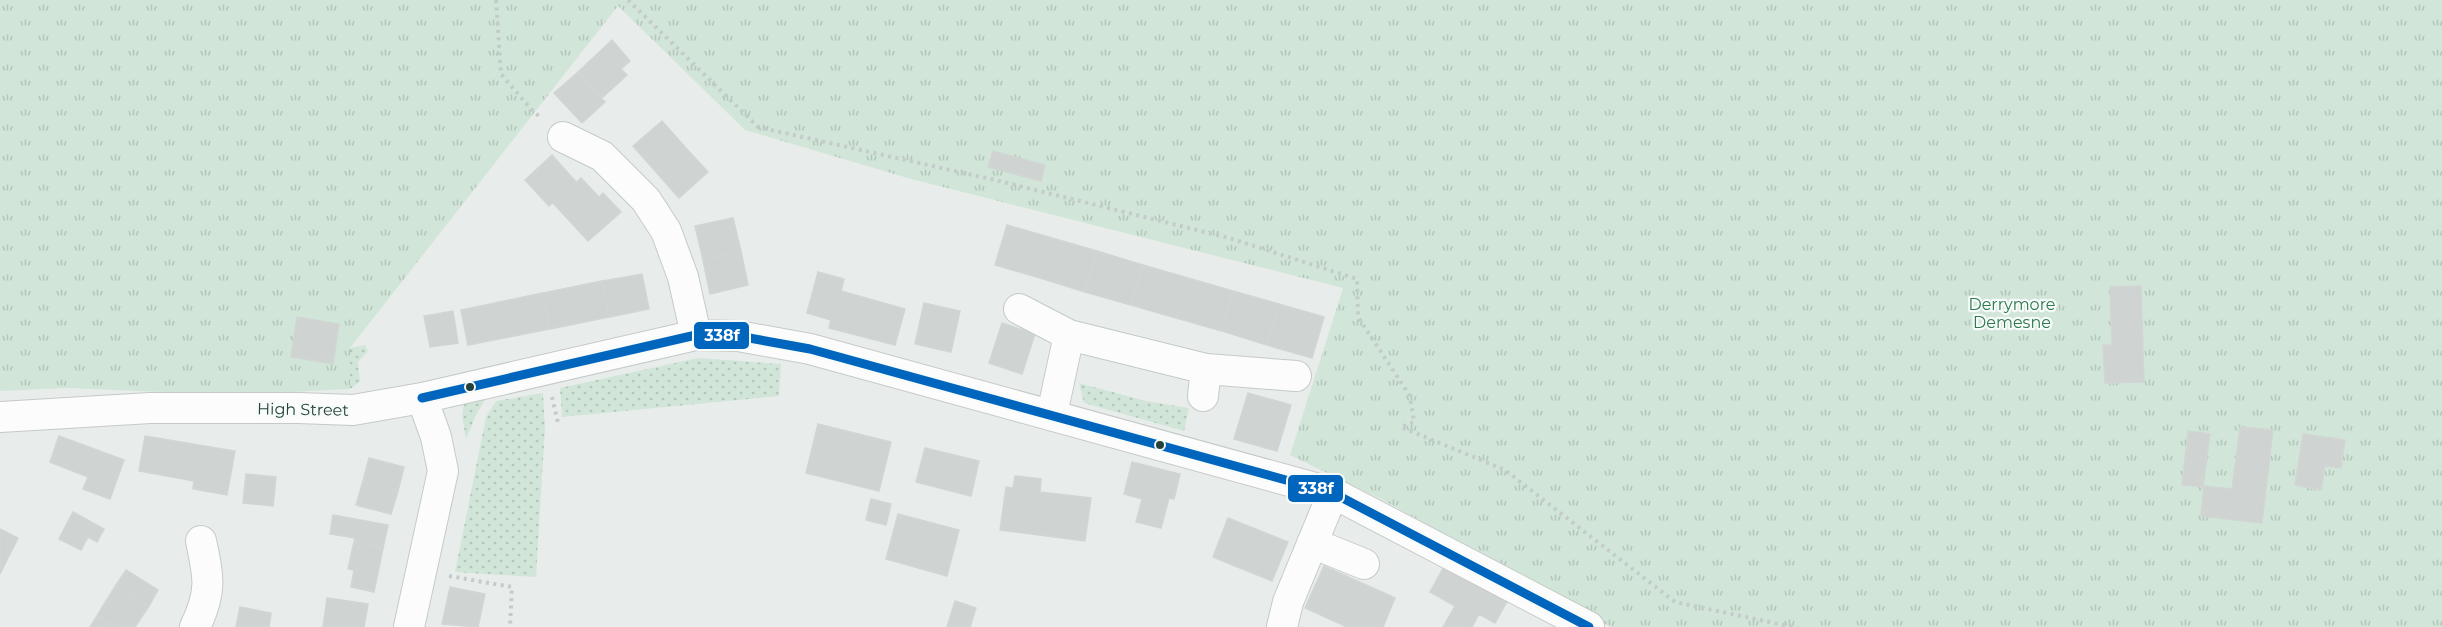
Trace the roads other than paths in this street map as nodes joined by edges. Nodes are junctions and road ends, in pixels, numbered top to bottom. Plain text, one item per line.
1 (563, 137) road end
2 (1019, 309) dead end
3 (696, 335) junction
4 (1069, 335) junction
5 (1296, 376) dead end
6 (422, 398) junction
7 (1052, 414) junction
8 (0, 417) edge
9 (1333, 494) junction
10 (201, 541) dead end
11 (1312, 543) junction
12 (1364, 564) dead end
13 (195, 627) edge
14 (409, 627) edge
15 (1282, 627) edge
16 (1589, 627) edge

1 - 3 street
2 - 4 street
3 - 6 street, High Street
3 - 7 street, High Street
4 - 5 street
4 - 7 street
6 - 8 street, High Street
6 - 14 street
7 - 9 street, High Street
9 - 11 street
9 - 16 street, High Street
10 - 13 street
11 - 12 street
11 - 15 street

